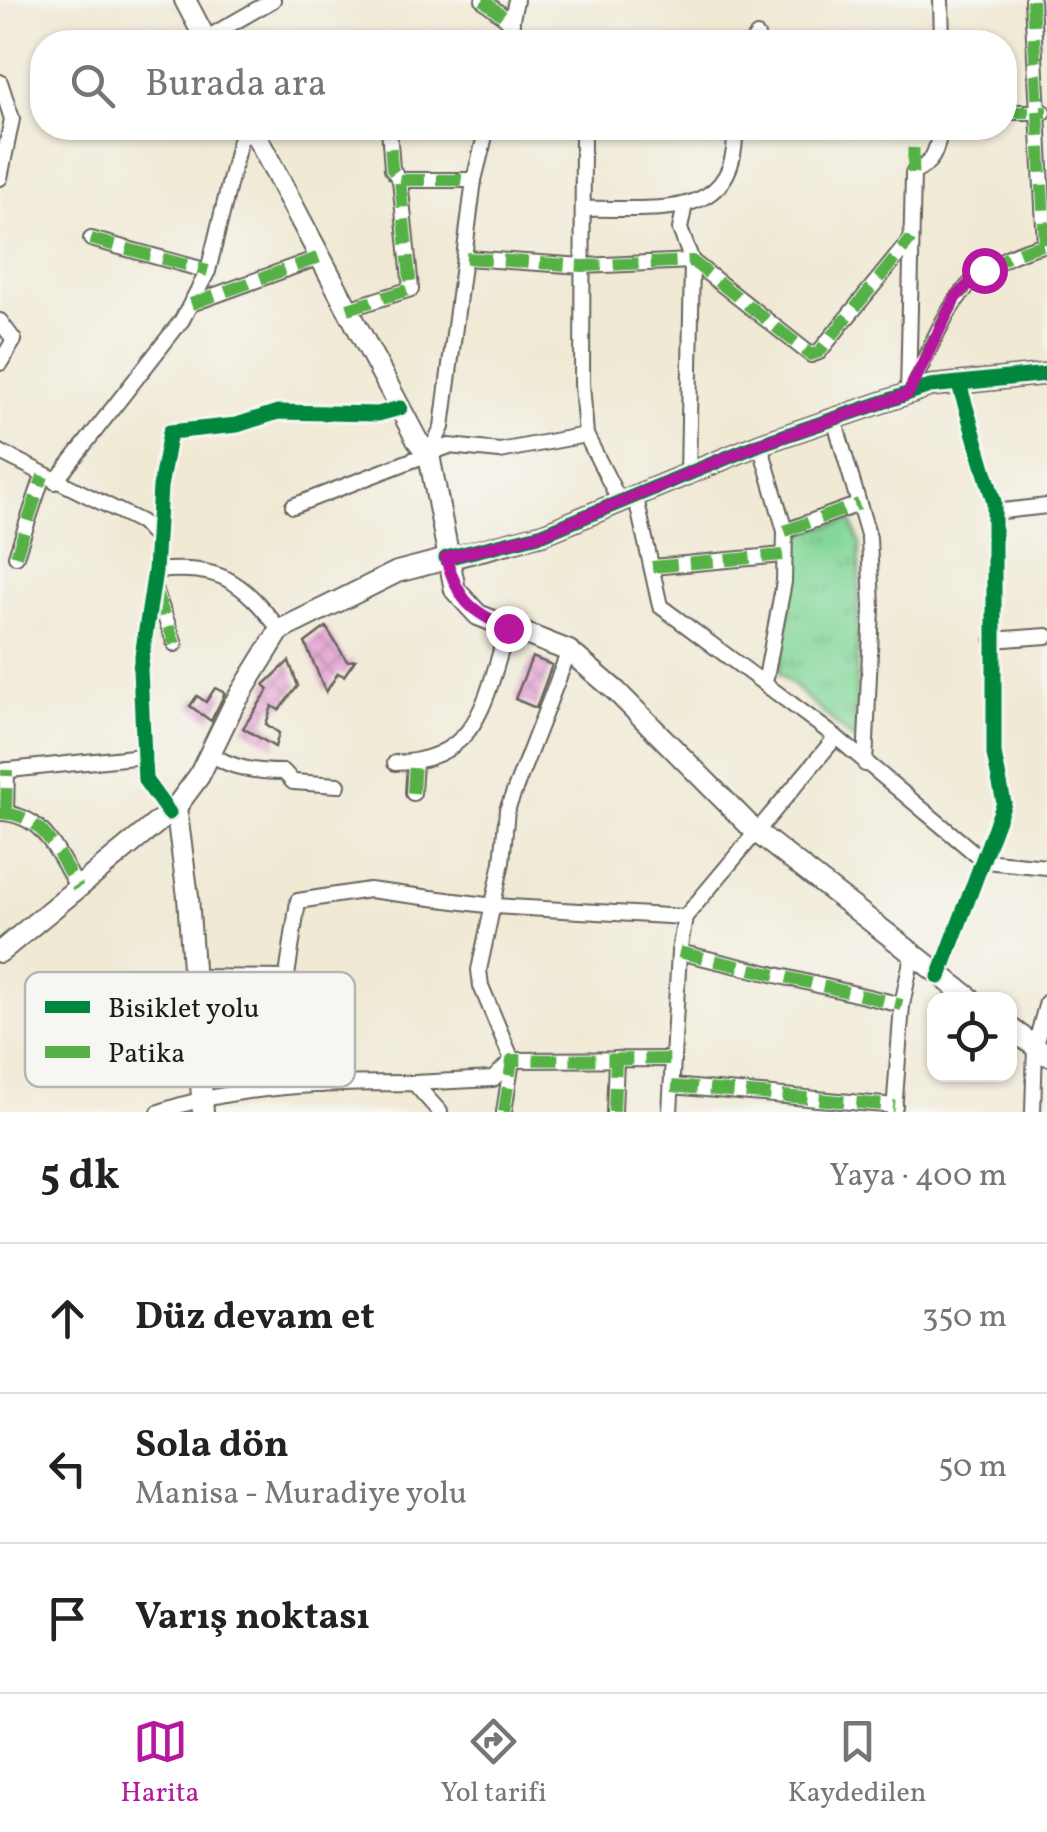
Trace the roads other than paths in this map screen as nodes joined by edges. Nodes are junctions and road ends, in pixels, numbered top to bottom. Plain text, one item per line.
1 (185, 0) edge
2 (273, 0) edge
3 (483, 0) edge
4 (516, 0) edge
5 (942, 0) edge
6 (1032, 0) edge
7 (512, 23) junction
8 (200, 30) edge
9 (224, 30) edge
10 (510, 30) edge
11 (942, 30) edge
12 (0, 82) edge
13 (1042, 112) edge
14 (240, 140) edge
15 (259, 140) edge
16 (390, 140) edge
17 (483, 140) edge
18 (583, 140) edge
19 (734, 140) edge
20 (938, 140) edge
21 (0, 178) edge
22 (400, 180) junction
23 (474, 180) junction
24 (583, 209) junction
25 (684, 209) junction
26 (92, 239) dead end
27 (911, 239) junction
28 (1046, 244) edge
29 (320, 256) junction
30 (466, 258) junction
31 (692, 262) junction
32 (583, 266) junction
33 (208, 271) junction
34 (191, 304) junction
35 (348, 308) junction
36 (0, 321) edge
37 (0, 363) edge
38 (1047, 374) edge
39 (959, 384) junction
40 (908, 394) junction
41 (400, 408) junction
42 (834, 419) junction
43 (586, 434) junction
44 (760, 444) junction
45 (0, 452) edge
46 (429, 454) junction
47 (24, 467) junction
48 (0, 469) edge
49 (688, 475) junction
50 (49, 479) junction
51 (628, 501) junction
52 (859, 504) junction
53 (293, 506) dead end
54 (1047, 506) edge
55 (994, 512) junction
56 (785, 531) junction
57 (158, 541) junction
58 (783, 555) junction
59 (16, 556) dead end
60 (446, 558) junction
61 (652, 568) junction
62 (154, 577) junction
63 (508, 628) junction
64 (280, 630) junction
65 (1047, 636) edge
66 (992, 640) junction
67 (175, 644) dead end
68 (569, 651) junction
69 (765, 683) junction
70 (836, 737) junction
71 (210, 753) junction
72 (143, 756) junction
73 (415, 762) junction
74 (395, 763) dead end
75 (865, 764) junction
76 (4, 771) edge
77 (338, 785) dead end
78 (413, 792) dead end
79 (173, 810) junction
80 (3, 813) edge
81 (755, 831) junction
82 (984, 861) junction
83 (1047, 867) edge
84 (78, 888) junction
85 (494, 906) junction
86 (685, 917) junction
87 (0, 952) edge
88 (678, 952) junction
89 (912, 956) junction
90 (193, 972) edge
91 (287, 972) edge
92 (939, 977) junction
93 (959, 992) edge
94 (1047, 1002) edge
95 (902, 1006) junction
96 (1017, 1033) edge
97 (1041, 1051) edge
98 (616, 1059) junction
99 (673, 1059) junction
100 (512, 1060) junction
101 (414, 1083) junction
102 (355, 1084) edge
103 (672, 1086) junction
104 (309, 1087) edge
105 (202, 1105) edge
106 (894, 1109) edge
107 (159, 1112) edge
108 (440, 1112) edge
109 (504, 1112) edge
110 (614, 1112) edge
111 (670, 1112) edge
112 (1033, 1112) edge

1 - 8 main road
2 - 9 street
3 - 7 street
4 - 7 street
5 - 11 street
6 - 13 street
7 - 10 street
12 - 21 street
13 - 28 street
14 - 33 street
15 - 29 main road
16 - 22 street
17 - 23 street
18 - 24 street
19 - 25 street
20 - 27 street
22 - 23 street
22 - 35 street
23 - 30 street
24 - 25 street
24 - 32 street
25 - 31 street
26 - 33 street
27 - 31 street
27 - 40 street
28 - 40 street
29 - 34 street
29 - 35 main road
30 - 32 street
30 - 46 street
31 - 32 street
31 - 49 street
32 - 43 street
33 - 34 street
34 - 50 street
35 - 41 main road
36 - 37 street
38 - 39 main road
39 - 40 main road
39 - 55 street
40 - 42 main road
41 - 46 main road
41 - 57 street
42 - 44 main road
42 - 52 street
43 - 46 street
43 - 51 street
44 - 49 main road
44 - 56 street
45 - 47 street
46 - 53 street
46 - 60 main road
47 - 48 street
47 - 50 street
49 - 51 main road
50 - 57 street
50 - 59 street
51 - 60 main road
51 - 61 street
52 - 56 street
52 - 75 street
54 - 55 street
55 - 66 street
56 - 58 street
57 - 62 street
58 - 61 street
58 - 69 street
60 - 63 main road
60 - 64 main road
61 - 69 street
62 - 64 street
62 - 67 street
62 - 72 street
63 - 68 main road
63 - 73 street
64 - 71 main road
65 - 66 street
66 - 82 street
68 - 81 main road
68 - 85 street
69 - 70 street
70 - 75 street
70 - 81 street
71 - 77 street
71 - 79 main road
72 - 76 street
72 - 79 street
73 - 74 street
73 - 78 street
75 - 82 street
76 - 80 street
79 - 84 main road
79 - 90 main road
80 - 84 street
81 - 86 street
81 - 89 main road
82 - 83 street
82 - 92 street
84 - 87 main road
85 - 86 street
85 - 91 street
85 - 100 street
86 - 88 street
88 - 95 street
88 - 99 street
89 - 92 main road
89 - 95 street
92 - 93 main road
94 - 97 street
95 - 106 street
96 - 97 main road
97 - 112 street
98 - 99 street
98 - 100 street
98 - 110 street
99 - 103 street
100 - 101 street
100 - 109 street
101 - 102 street
101 - 108 street
103 - 106 street
103 - 111 street
104 - 105 street
105 - 107 street

